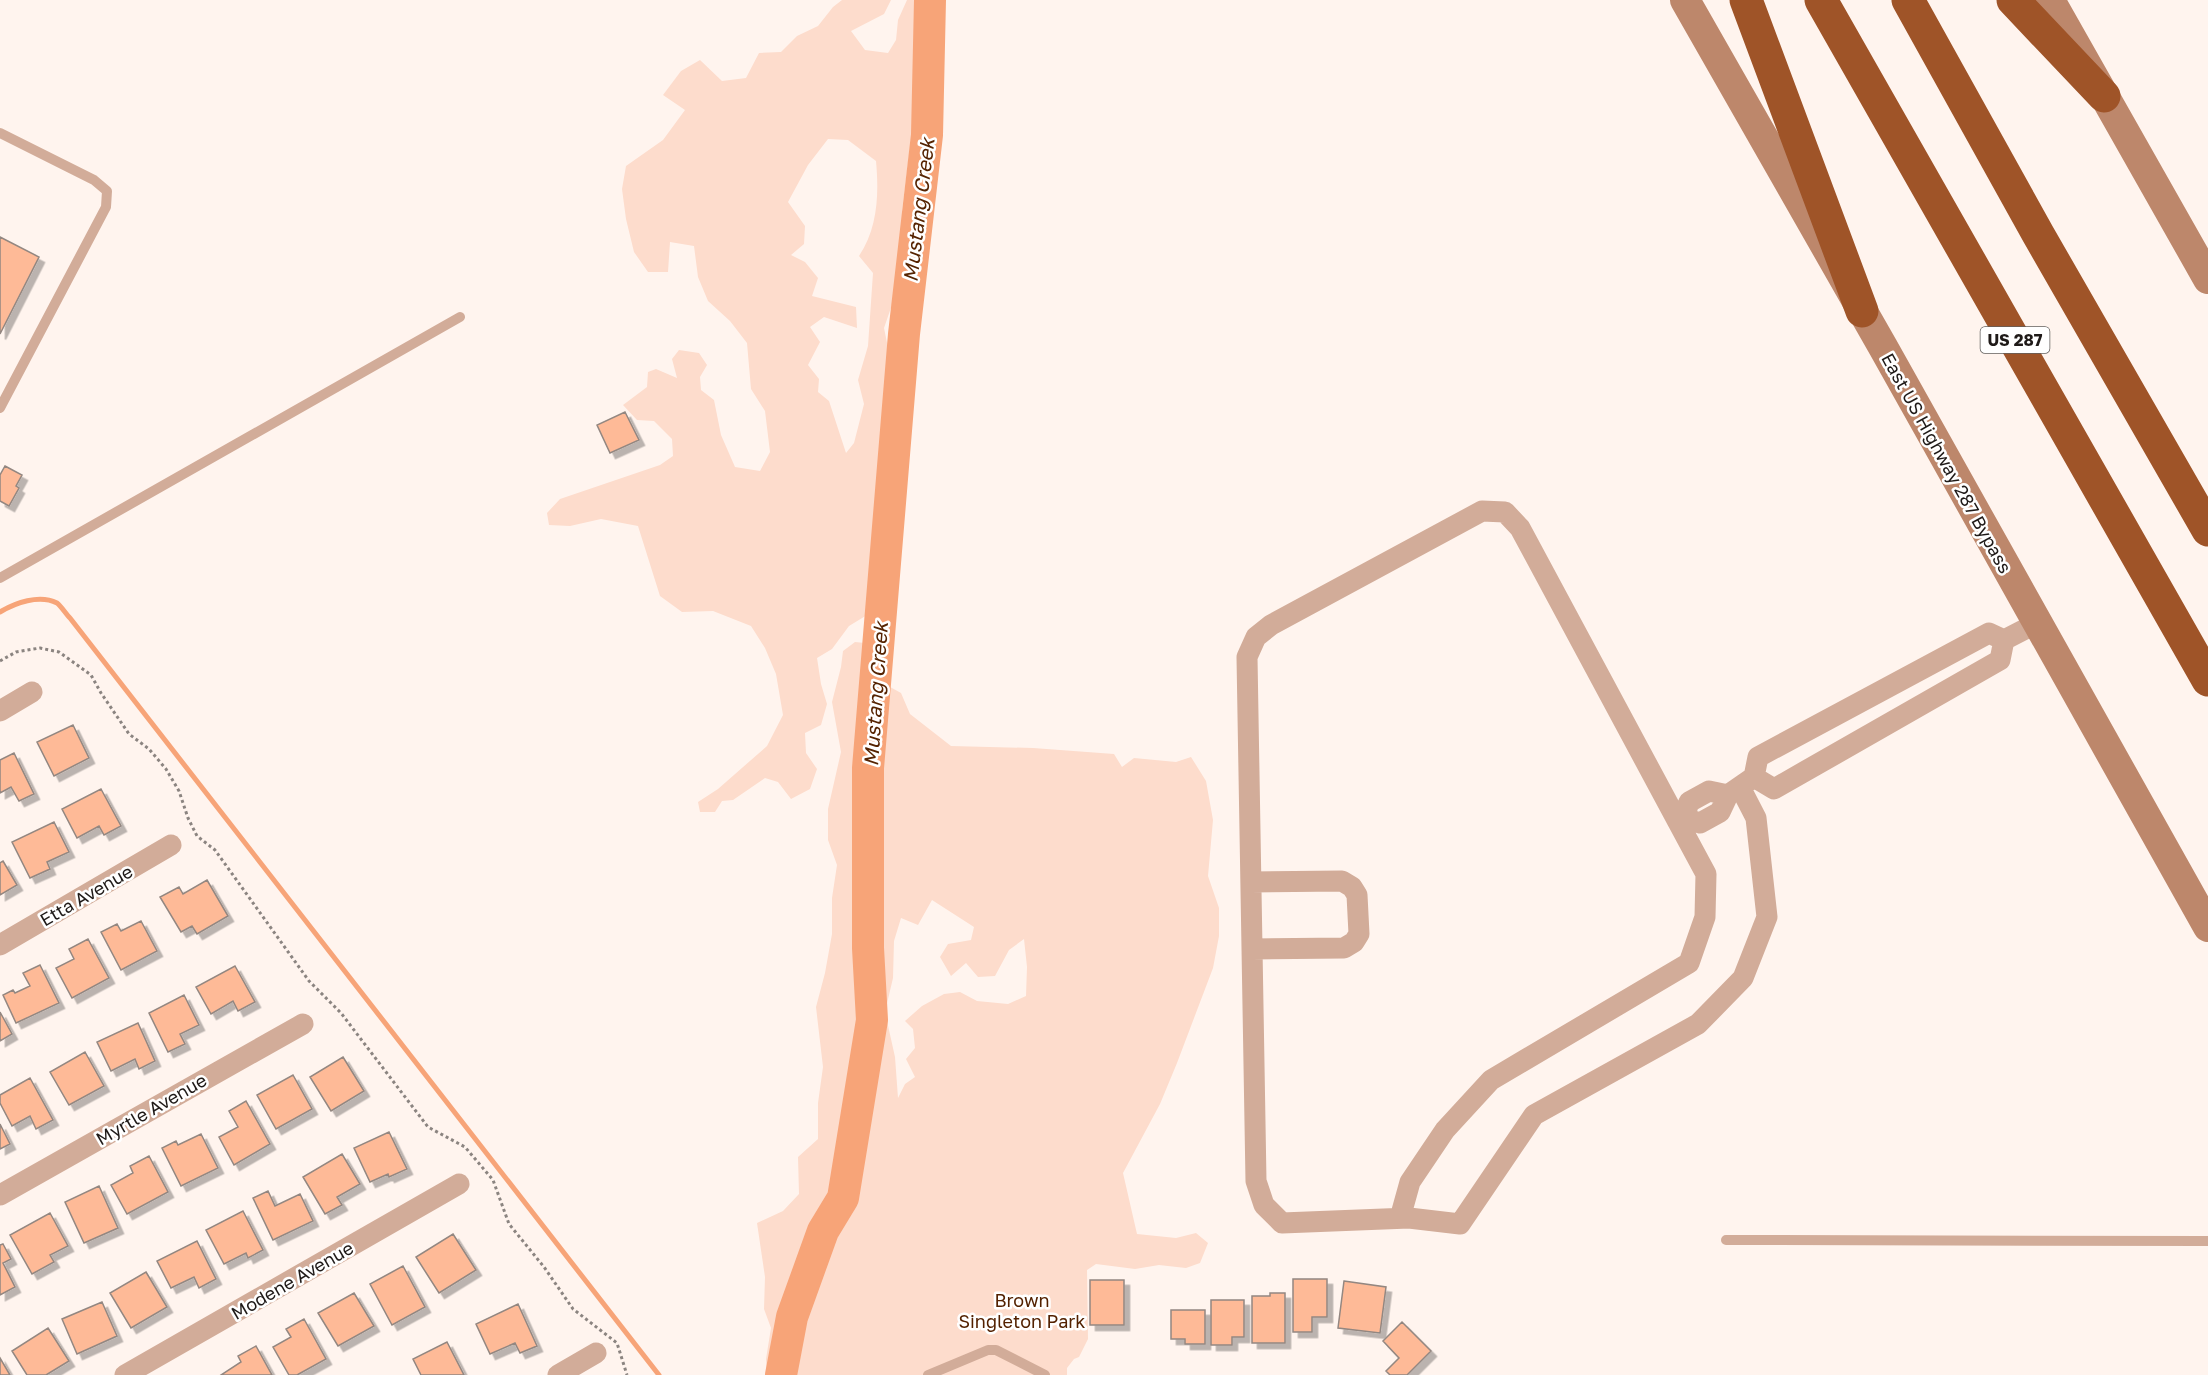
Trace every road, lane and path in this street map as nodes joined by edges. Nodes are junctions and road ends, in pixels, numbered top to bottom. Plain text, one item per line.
1 (1685, 0) edge
2 (1746, 0) edge
3 (1821, 0) edge
4 (1908, 0) edge
5 (2013, 0) edge
6 (2050, 0) edge
7 (2104, 96) junction
8 (0, 133) edge
9 (2208, 279) edge
10 (1862, 311) junction
11 (460, 316) dead end
12 (0, 408) edge
13 (2208, 530) edge
14 (0, 578) edge
15 (2037, 623) junction
16 (2004, 640) junction
17 (0, 661) edge
18 (2208, 680) edge
19 (32, 692) dead end
20 (0, 711) edge
21 (1741, 786) junction
22 (1681, 820) junction
23 (171, 845) dead end
24 (1251, 882) junction
25 (2208, 927) edge
26 (0, 945) edge
27 (1252, 949) junction
28 (303, 1024) dead end
29 (459, 1184) dead end
30 (0, 1195) edge
31 (1400, 1218) junction
32 (1726, 1240) dead end
33 (2208, 1241) edge
34 (596, 1353) dead end
35 (125, 1375) edge
36 (558, 1375) edge
37 (627, 1375) edge
38 (928, 1375) edge
39 (1046, 1375) edge

1 - 10 main road, East US Highway 287 Bypass
2 - 10 highway
3 - 18 highway, US 287
4 - 13 highway
5 - 7 highway
6 - 7 main road
7 - 9 main road
8 - 12 lane
10 - 15 main road, East US Highway 287 Bypass
11 - 14 lane
15 - 16 street
15 - 25 main road, East US Highway 287 Bypass
16 - 21 street
16 - 21 street
17 - 37 path
19 - 20 street
21 - 22 street
21 - 31 street
22 - 24 street
22 - 31 street
23 - 26 street, Etta Avenue
24 - 27 street
24 - 27 street
27 - 31 street
28 - 30 street, Myrtle Avenue
29 - 35 street, Modene Avenue
32 - 33 lane
34 - 36 street
38 - 39 lane

